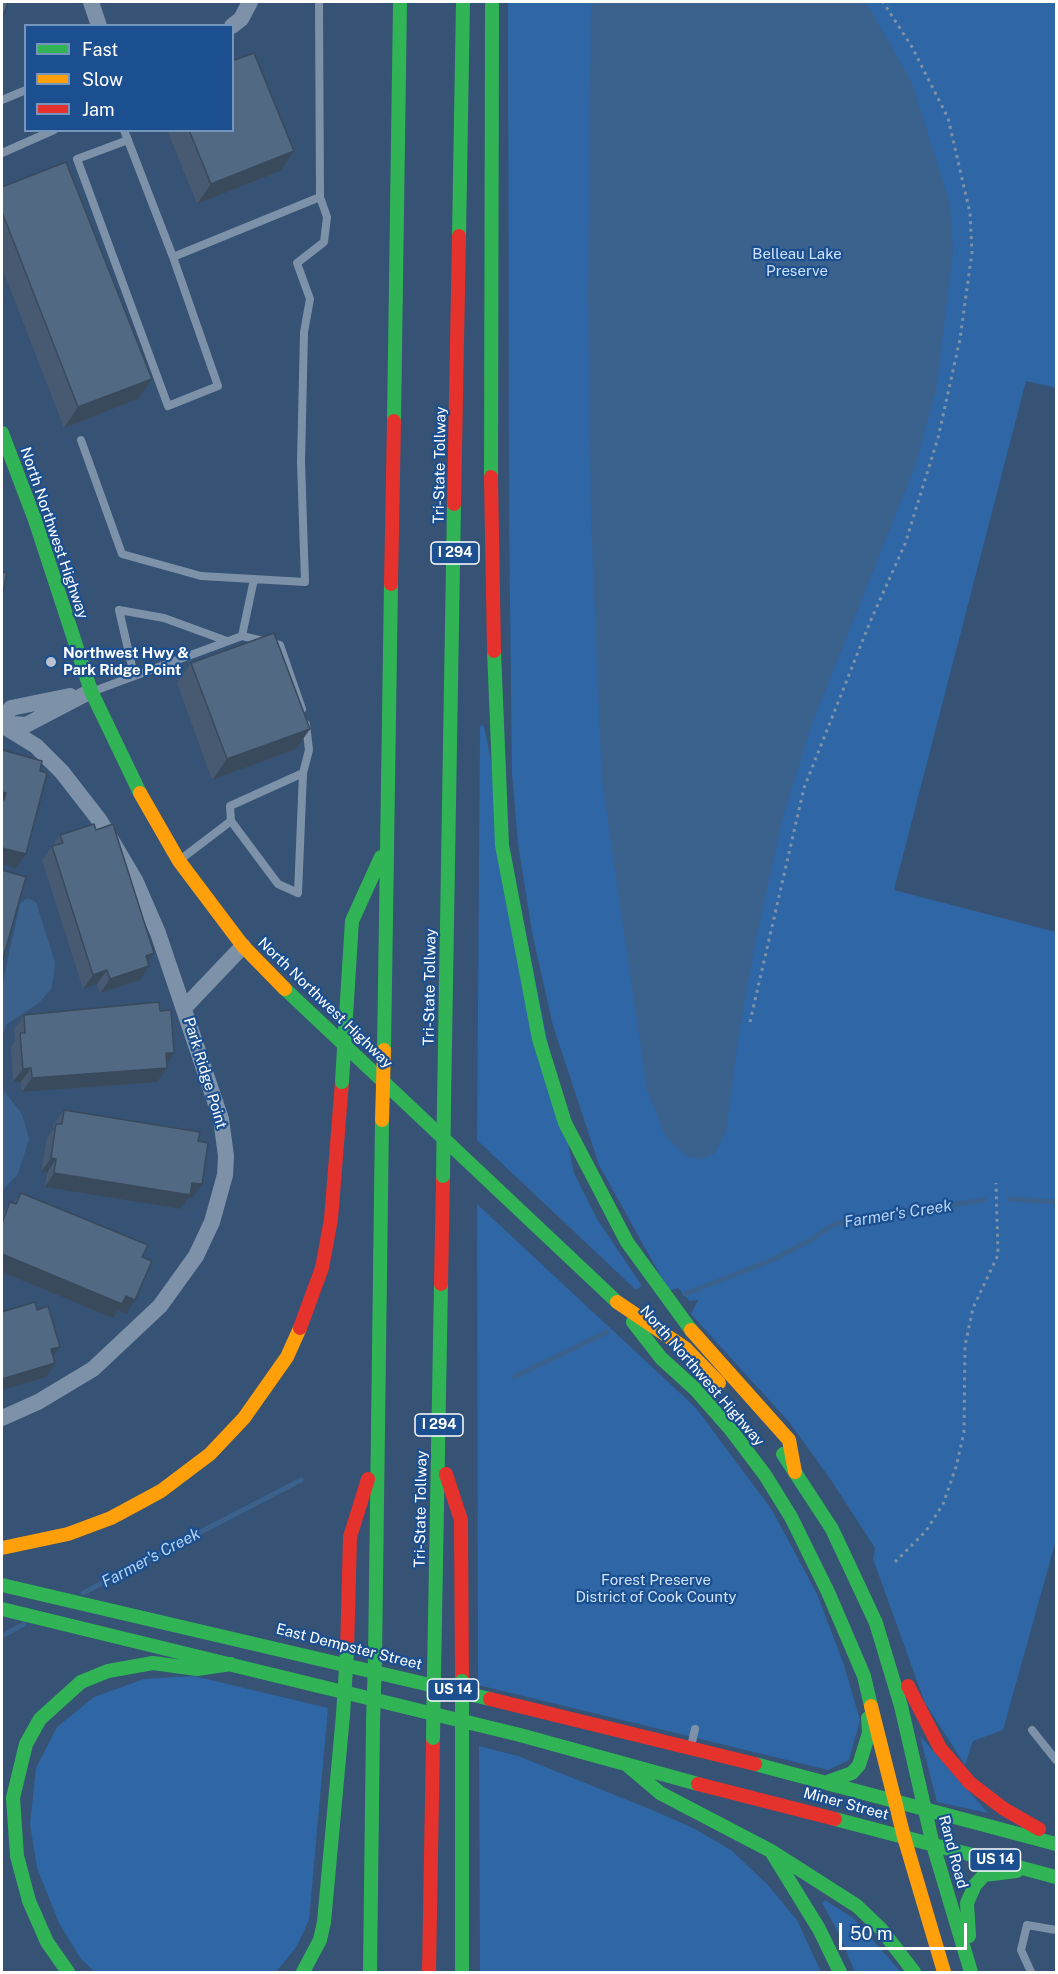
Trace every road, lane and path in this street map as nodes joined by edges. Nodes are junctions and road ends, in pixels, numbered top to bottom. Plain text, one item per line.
1 (91, 2) edge
2 (249, 2) edge
3 (319, 2) edge
4 (400, 2) edge
5 (463, 2) edge
6 (492, 2) edge
7 (883, 2) edge
8 (98, 24) edge
9 (234, 24) edge
10 (24, 91) edge
11 (2, 100) edge
12 (49, 132) edge
13 (125, 132) edge
14 (128, 140) junction
15 (2, 153) edge
16 (77, 159) junction
17 (66, 164) edge
18 (320, 197) junction
19 (173, 257) junction
20 (2, 433) edge
21 (81, 440) dead end
22 (254, 579) junction
23 (242, 636) junction
24 (227, 641) junction
25 (134, 675) junction
26 (91, 691) junction
27 (2, 723) edge
28 (303, 773) junction
29 (231, 821) junction
30 (387, 846) junction
31 (178, 861) junction
32 (243, 946) junction
33 (184, 1008) junction
34 (750, 1022) dead end
35 (996, 1183) dead end
36 (617, 1302) junction
37 (2, 1418) edge
38 (379, 1444) junction
39 (439, 1452) junction
40 (795, 1472) junction
41 (2, 1548) edge
42 (895, 1562) dead end
43 (2, 1585) edge
44 (860, 1586) junction
45 (2, 1609) edge
46 (231, 1664) junction
47 (864, 1676) junction
48 (695, 1729) dead end
49 (1032, 1730) dead end
50 (690, 1748) junction
51 (1056, 1760) edge
52 (627, 1765) junction
53 (827, 1782) junction
54 (896, 1800) junction
55 (924, 1808) junction
56 (1056, 1836) edge
57 (904, 1837) junction
58 (1056, 1844) edge
59 (933, 1845) junction
60 (771, 1851) junction
61 (1029, 1869) junction
62 (1056, 1876) edge
63 (1056, 1930) edge
64 (68, 1972) edge
65 (303, 1972) edge
66 (370, 1972) edge
67 (429, 1972) edge
68 (462, 1972) edge
69 (840, 1972) edge
70 (914, 1972) edge
71 (944, 1972) edge
72 (973, 1972) edge
73 (1031, 1972) edge

1 - 8 street
2 - 9 street
3 - 18 lane
4 - 30 main road
5 - 39 main road, Tri-State Tollway / I 294, bridge
6 - 40 main road
7 - 34 path
10 - 11 lane
12 - 15 lane
13 - 14 lane
14 - 16 lane
14 - 19 lane
16 - 17 lane
16 - 19 lane
18 - 19 lane
18 - 22 lane
20 - 26 main road, North Northwest Highway
21 - 22 lane
22 - 23 lane
23 - 24 lane
23 - 28 lane
24 - 25 lane
24 - 25 lane
25 - 26 lane
26 - 27 street, Park Ridge Point
26 - 31 main road, North Northwest Highway
27 - 33 street, Park Ridge Point
28 - 29 lane
28 - 29 lane
29 - 31 lane
30 - 38 main road, bridge
30 - 41 main road, bridge
31 - 32 main road, North Northwest Highway
32 - 33 street
32 - 36 main road, North Northwest Highway
33 - 37 street, Park Ridge Point
35 - 42 path
36 - 40 main road, North Northwest Highway
36 - 47 main road, North Northwest Highway
38 - 65 main road, bridge
38 - 66 main road, bridge
39 - 67 main road, Tri-State Tollway / I 294, bridge
39 - 68 main road, bridge
40 - 44 main road, North Northwest Highway
43 - 50 main road, East Dempster Street / US 14
44 - 55 main road, North Northwest Highway
44 - 56 main road
45 - 46 main road, US 14
46 - 52 main road, US 14
46 - 64 main road
47 - 53 main road
47 - 54 main road, North Northwest Highway
48 - 50 lane
49 - 51 lane
50 - 53 main road, East Dempster Street / US 14
52 - 57 main road, Miner Street / US 14
52 - 60 main road
53 - 54 main road, East Dempster Street / US 14
54 - 55 main road, Miner Street
54 - 57 main road, North Northwest Highway
55 - 58 main road, Miner Street
55 - 59 main road, Rand Road
57 - 59 main road, Miner Street / US 14
57 - 71 main road
59 - 61 main road, Miner Street / US 14
59 - 72 main road, Rand Road
60 - 69 main road
60 - 70 main road
61 - 62 main road, Miner Street / US 14
61 - 72 main road
63 - 73 lane

